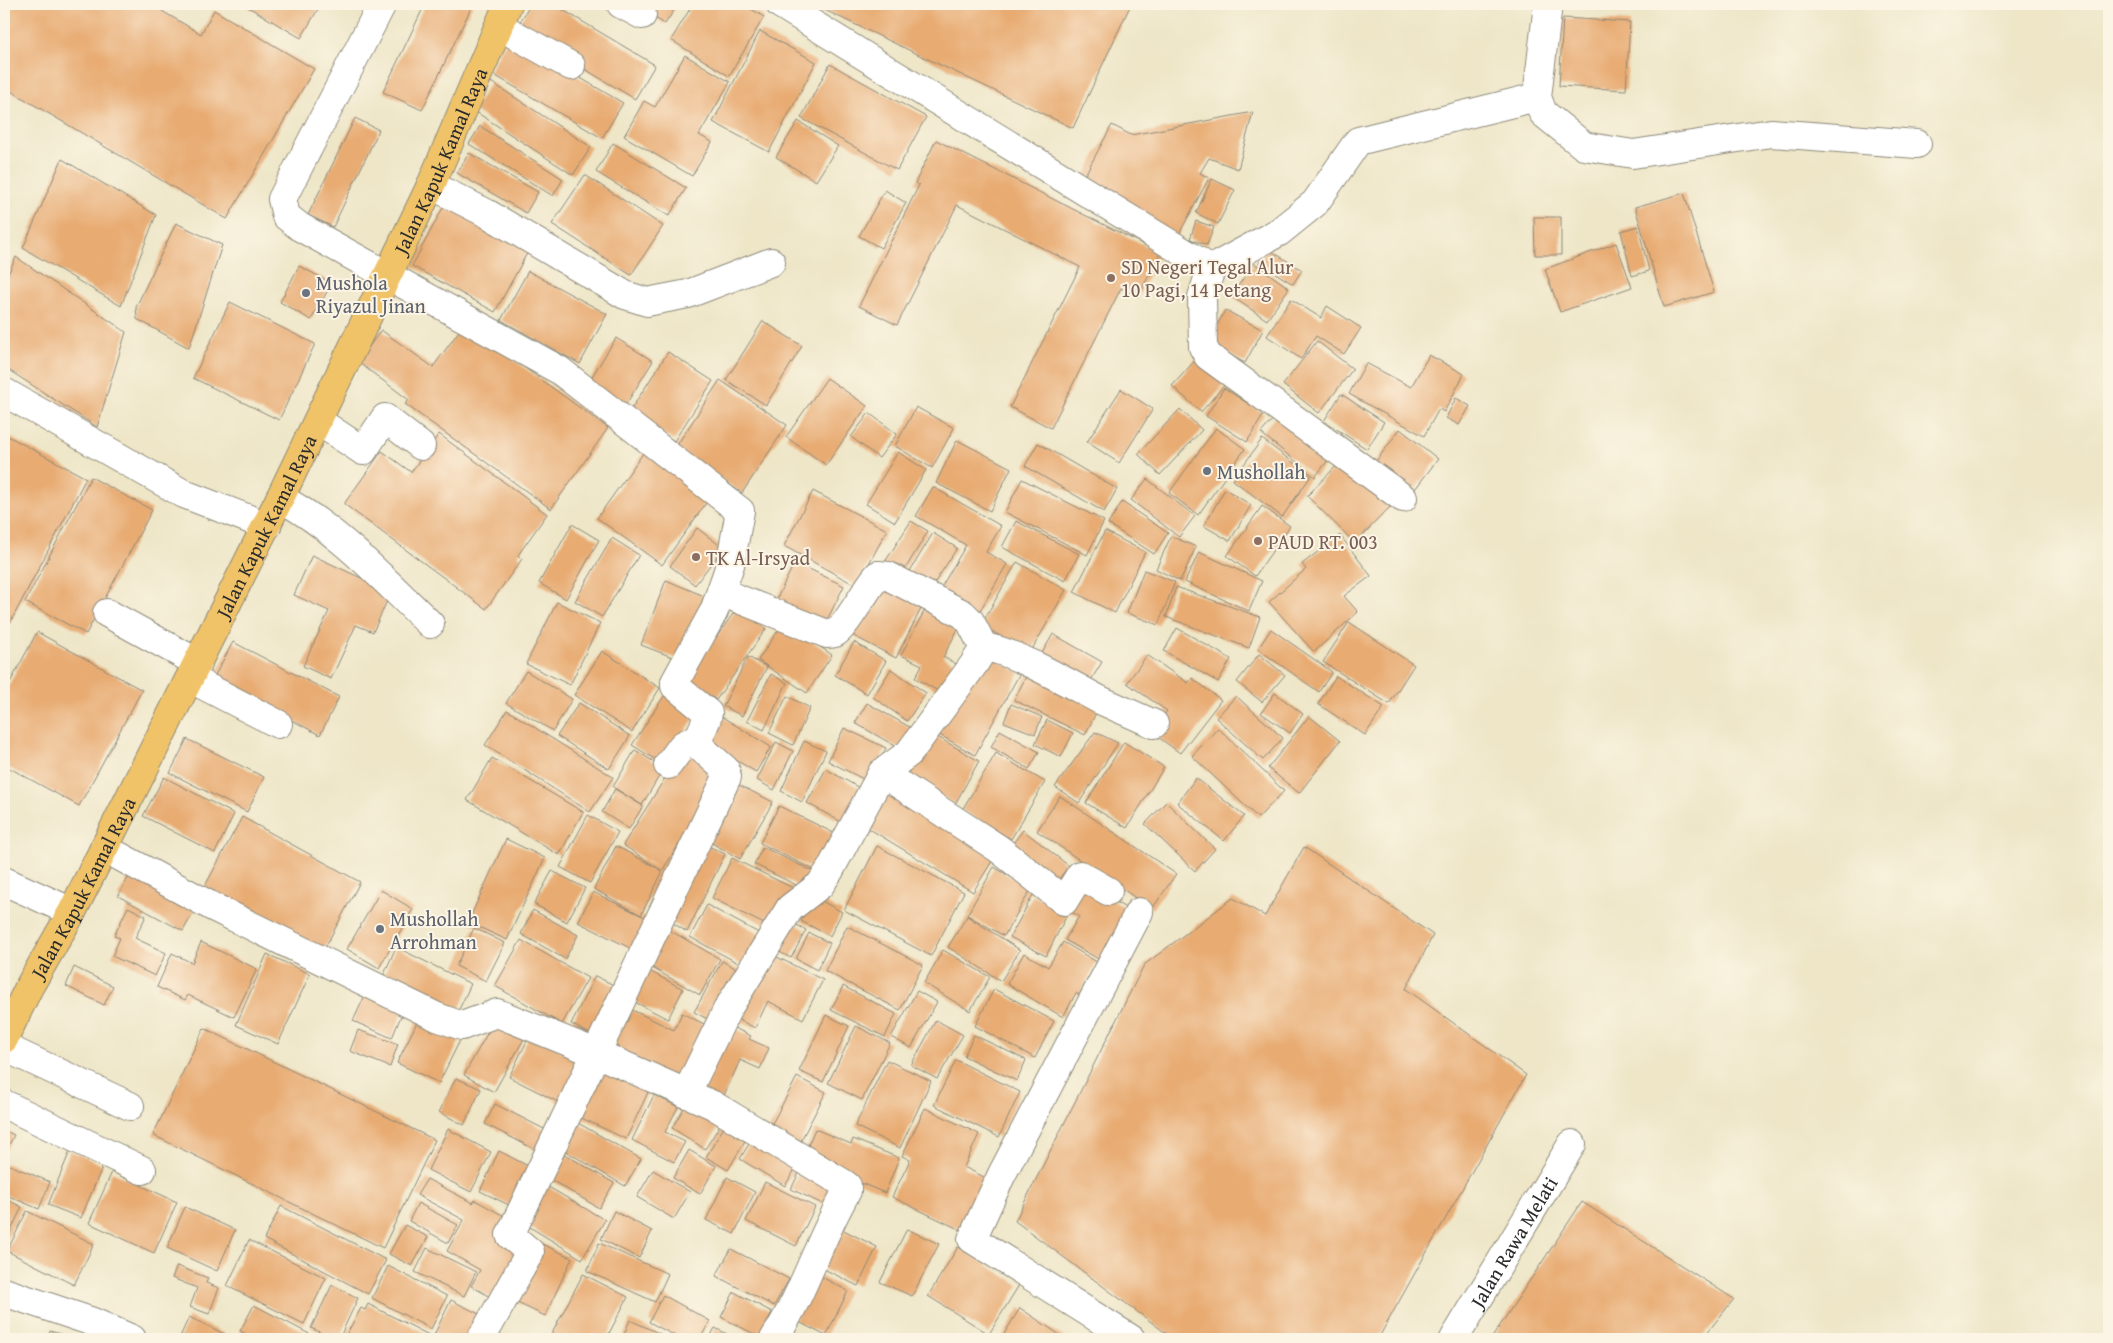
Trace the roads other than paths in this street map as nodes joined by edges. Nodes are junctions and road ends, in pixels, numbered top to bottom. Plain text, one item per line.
1 (382, 4) edge
2 (780, 4) edge
3 (1548, 4) edge
4 (504, 15) edge
5 (571, 66) dead end
6 (1537, 97) junction
7 (1917, 144) dead end
8 (431, 185) junction
9 (771, 262) dead end
10 (1211, 269) junction
11 (389, 275) junction
12 (4, 392) edge
13 (318, 421) junction
14 (421, 446) dead end
15 (280, 498) junction
16 (1403, 498) dead end
17 (267, 526) junction
18 (721, 592) junction
19 (107, 613) dead end
20 (430, 624) dead end
21 (984, 648) junction
22 (194, 671) junction
23 (278, 724) dead end
24 (1154, 724) dead end
25 (698, 738) junction
26 (668, 765) dead end
27 (882, 773) junction
28 (104, 848) junction
29 (4, 882) edge
30 (1108, 891) dead end
31 (72, 912) junction
32 (1139, 912) dead end
33 (4, 1039) edge
34 (4, 1047) edge
35 (596, 1053) junction
36 (686, 1094) junction
37 (4, 1104) edge
38 (130, 1106) dead end
39 (1572, 1144) dead end
40 (142, 1170) dead end
41 (4, 1292) edge
42 (132, 1339) edge
43 (481, 1339) edge
44 (774, 1339) edge
45 (1131, 1339) edge
46 (1454, 1339) edge

1 - 11 street
2 - 10 street
3 - 6 street
4 - 5 street
4 - 8 main road, Jalan Kapuk Kamal Raya
6 - 7 street
6 - 10 street
8 - 9 street
8 - 11 main road, Jalan Kapuk Kamal Raya
10 - 16 street
11 - 13 main road, Jalan Kapuk Kamal Raya
11 - 18 street
12 - 17 street
13 - 14 street
13 - 15 main road, Jalan Kapuk Kamal Raya
15 - 17 main road, Jalan Kapuk Kamal Raya
15 - 20 street
17 - 22 main road, Jalan Kapuk Kamal Raya
18 - 21 street
18 - 25 street
19 - 22 street
21 - 24 street
21 - 27 street
22 - 23 street
22 - 28 main road, Jalan Kapuk Kamal Raya
25 - 26 street
25 - 35 street
27 - 30 street
27 - 36 street
28 - 31 main road, Jalan Kapuk Kamal Raya
28 - 35 street
29 - 31 street
31 - 33 main road, Jalan Kapuk Kamal Raya
32 - 45 street
34 - 38 street
35 - 36 street
35 - 43 street
36 - 44 street
37 - 40 street
39 - 46 street, Jalan Rawa Melati
41 - 42 street

